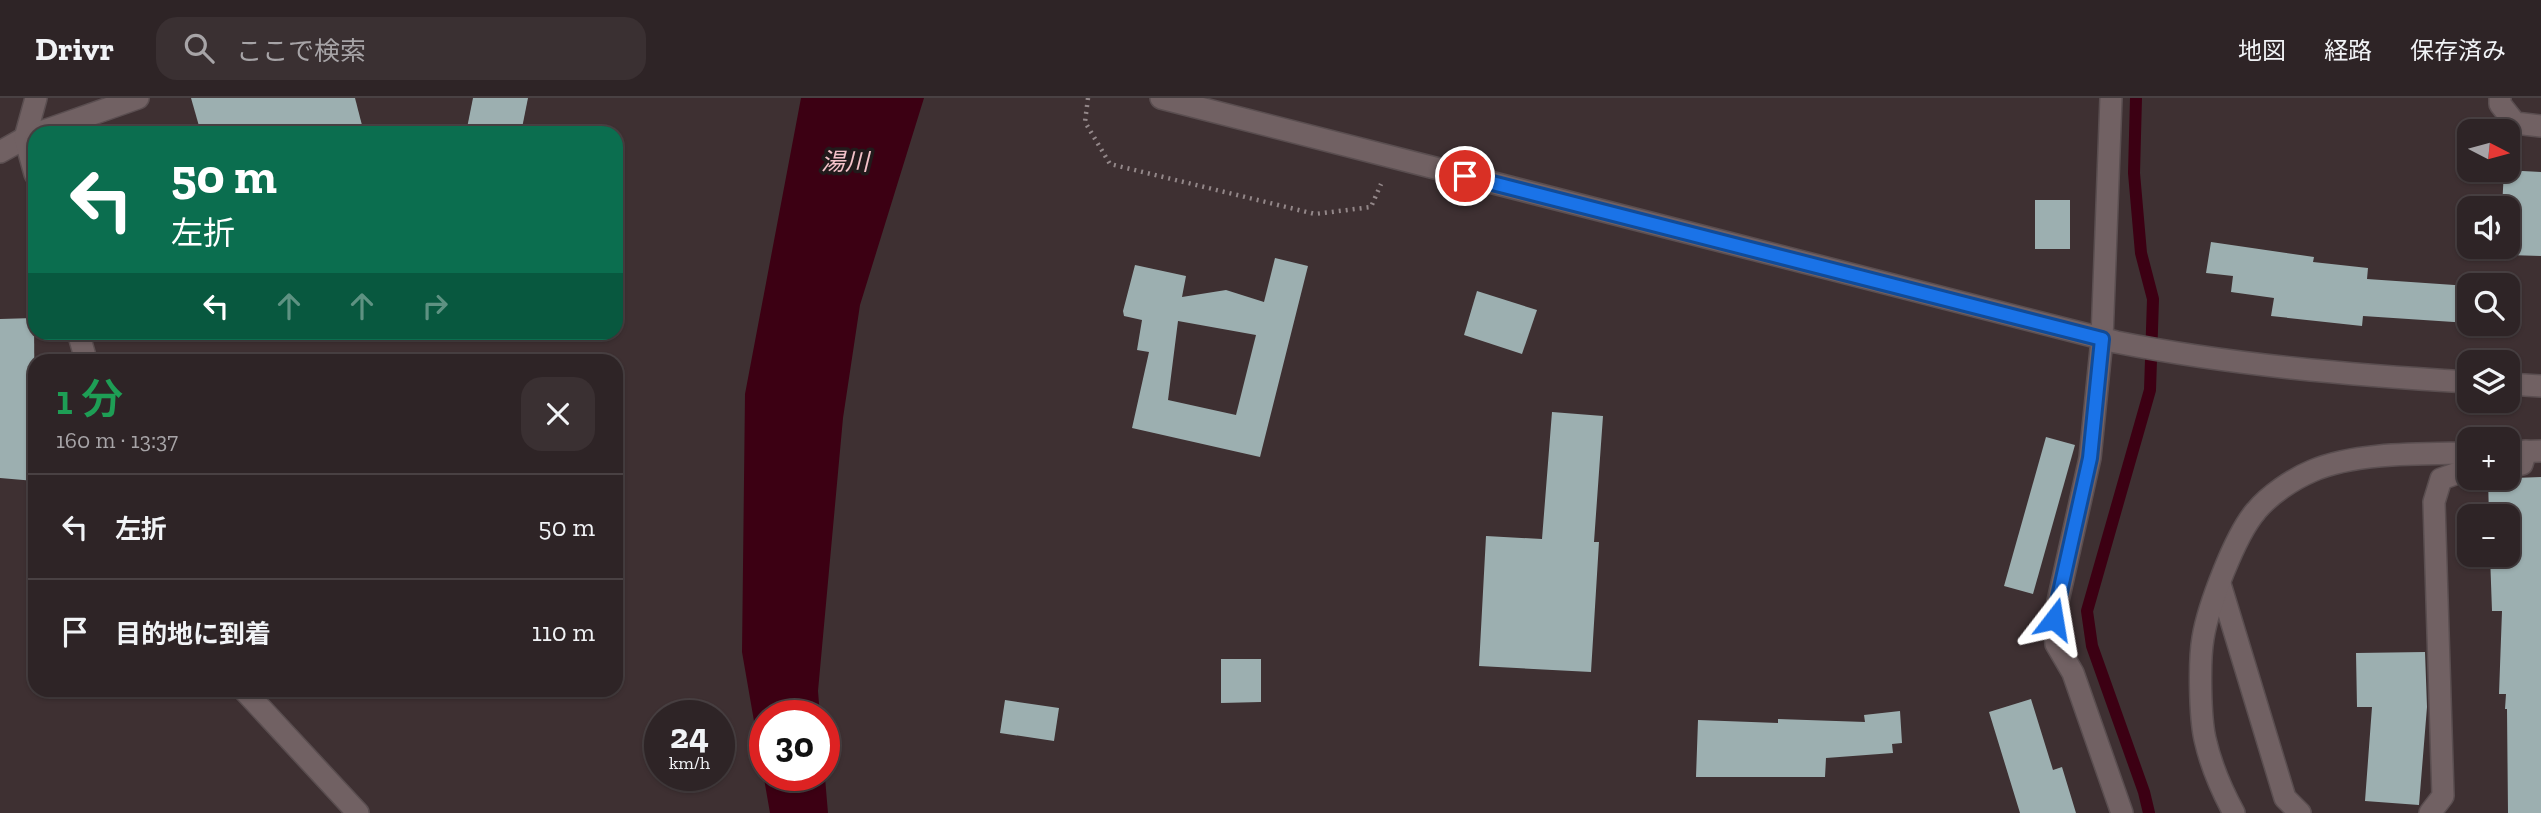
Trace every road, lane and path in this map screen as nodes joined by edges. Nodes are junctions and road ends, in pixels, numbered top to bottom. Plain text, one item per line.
1 (36, 98) edge
2 (138, 98) edge
3 (1088, 98) edge
4 (1161, 98) edge
5 (2111, 98) edge
6 (2500, 98) edge
7 (34, 126) edge
8 (59, 126) edge
9 (2541, 126) edge
10 (28, 138) edge
11 (0, 152) edge
12 (1392, 158) junction
13 (2109, 340) junction
14 (2457, 381) edge
15 (2520, 385) edge
16 (2541, 386) edge
17 (2457, 454) edge
18 (2457, 473) edge
19 (2220, 584) junction
20 (250, 697) edge
21 (358, 813) edge
22 (2122, 813) edge
23 (2234, 813) edge
24 (2300, 813) edge
25 (2430, 813) edge

1 - 7 street
2 - 8 street
3 - 12 path
4 - 12 street
5 - 13 street
6 - 9 street
10 - 11 street
12 - 13 street
13 - 14 street
13 - 22 street
15 - 16 street
17 - 19 street
18 - 25 street
19 - 23 street
19 - 24 street
20 - 21 street

